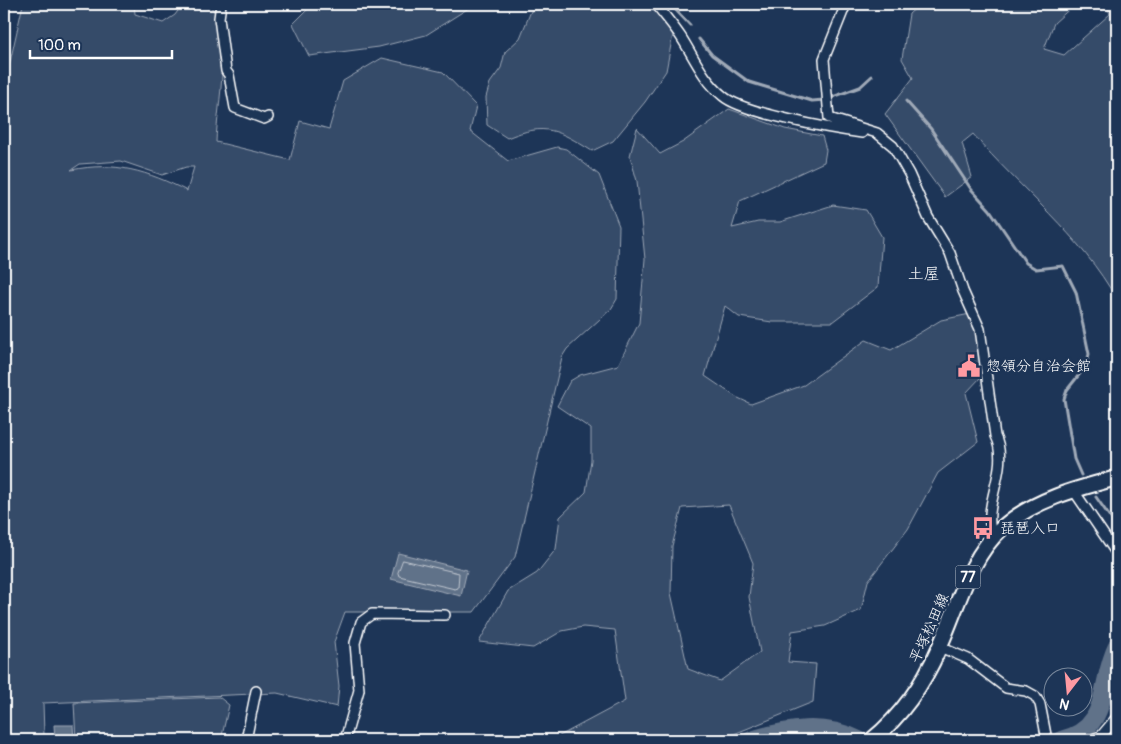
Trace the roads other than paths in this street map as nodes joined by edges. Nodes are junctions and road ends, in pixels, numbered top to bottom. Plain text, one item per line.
1 (221, 4) edge
2 (656, 4) edge
3 (846, 4) edge
4 (268, 117) dead end
5 (887, 142) junction
6 (1117, 478) edge
7 (1074, 492) junction
8 (993, 536) junction
9 (1117, 554) edge
10 (446, 615) dead end
11 (940, 647) junction
12 (256, 691) dead end
13 (1117, 716) edge
14 (874, 738) edge
15 (1103, 738) edge
16 (1047, 739) edge
17 (246, 740) edge
18 (345, 740) edge
19 (1090, 740) edge

1 - 4 street
2 - 5 street
3 - 5 street
5 - 8 street
6 - 7 main road, 平塚松田線 / 77
7 - 8 main road, 平塚松田線 / 77
7 - 9 street
8 - 11 main road, 平塚松田線 / 77
10 - 18 street
11 - 14 main road, 平塚松田線 / 77
11 - 16 street
12 - 17 street
13 - 15 street
15 - 19 street

